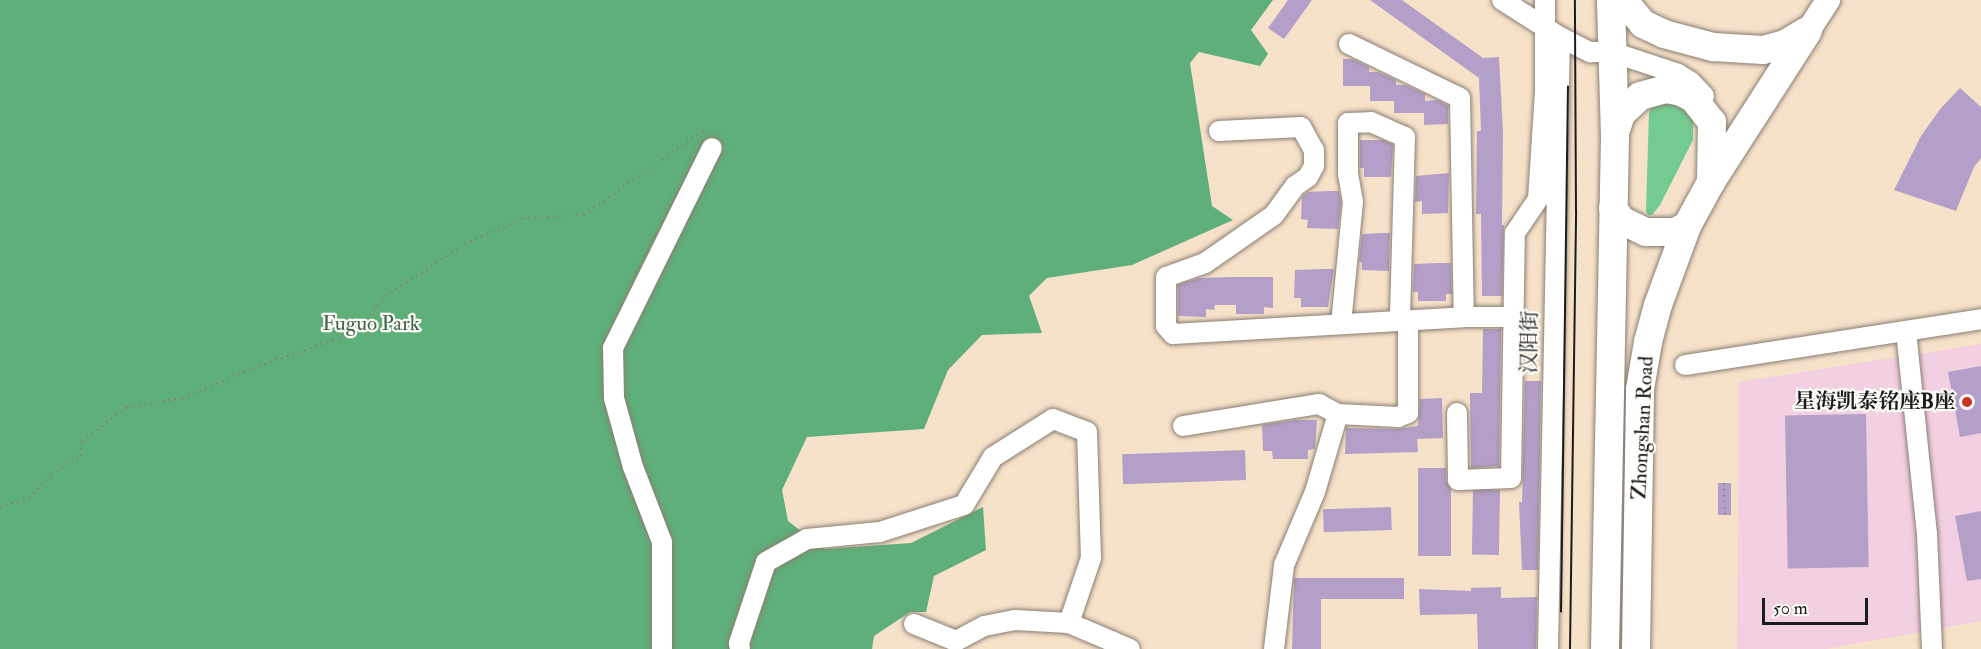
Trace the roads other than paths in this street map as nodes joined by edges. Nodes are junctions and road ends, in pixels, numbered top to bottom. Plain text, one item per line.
1 (1502, 0) edge
2 (1545, 0) edge
3 (1611, 0) edge
4 (1623, 0) edge
5 (1828, 0) edge
6 (1808, 31) junction
7 (1553, 32) junction
8 (1349, 44) dead end
9 (1601, 52) junction
10 (1712, 122) junction
11 (1219, 131) dead end
12 (1615, 137) junction
13 (712, 148) road end
14 (1711, 182) junction
15 (1613, 208) junction
16 (1688, 226) junction
17 (1464, 317) junction
18 (1514, 317) junction
19 (1981, 319) edge
20 (1404, 321) junction
21 (1341, 324) junction
22 (1906, 331) junction
23 (1685, 365) dead end
24 (1457, 413) dead end
25 (1338, 414) junction
26 (1183, 426) dead end
27 (1069, 623) junction
28 (914, 624) dead end
29 (958, 645) edge
30 (662, 649) edge
31 (740, 649) edge
32 (1130, 649) edge
33 (1274, 649) edge
34 (1548, 649) edge
35 (1605, 649) edge
36 (1636, 649) edge
37 (1932, 649) edge

1 - 7 street
2 - 7 street
3 - 9 highway, Zhongshan Road
4 - 6 highway
5 - 6 main road
6 - 14 highway, Zhongshan Road
7 - 9 street
7 - 18 street
7 - 34 street, 汉阳街
8 - 17 street
9 - 10 street
9 - 12 highway, Zhongshan Road
10 - 12 highway
10 - 14 highway
11 - 21 street
12 - 15 highway, Zhongshan Road
13 - 30 street
14 - 16 highway, Zhongshan Road
15 - 16 highway
15 - 35 highway, Zhongshan Road
16 - 36 highway, Zhongshan Road
17 - 18 street
17 - 20 street
18 - 24 street
19 - 22 street
20 - 21 street
20 - 21 street
20 - 25 street
22 - 23 street
22 - 37 street
25 - 26 street
25 - 33 street
27 - 29 street
27 - 31 street
27 - 32 street
28 - 29 street

